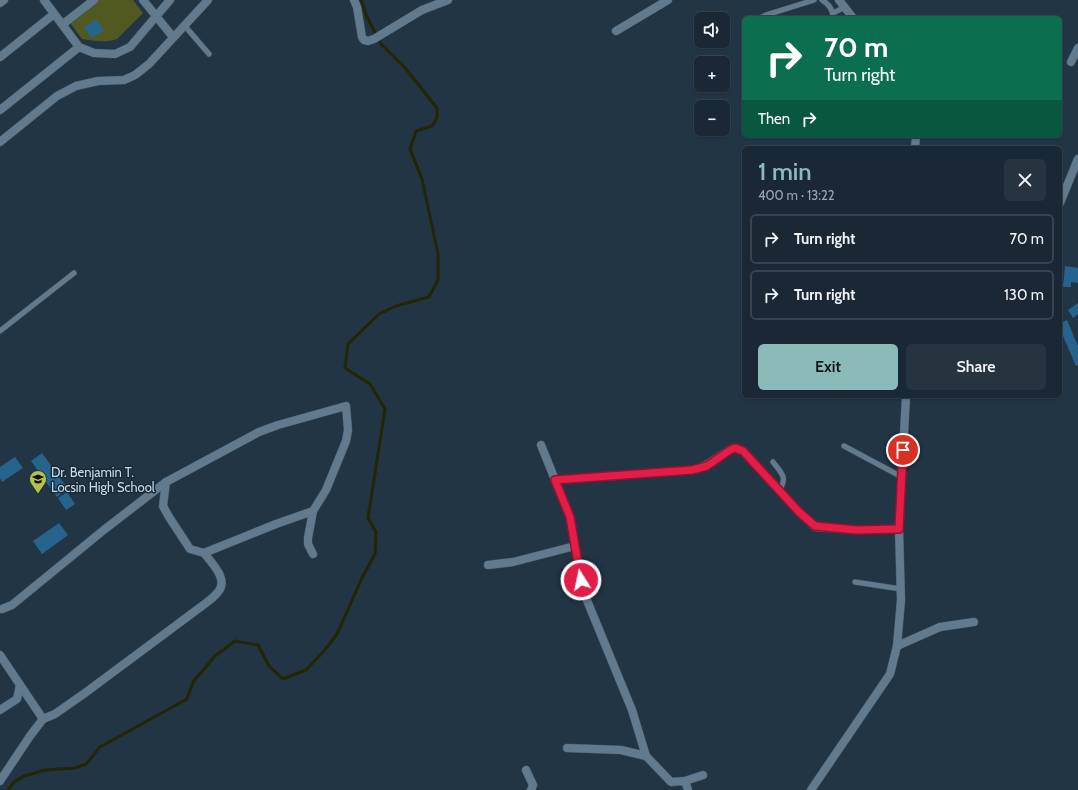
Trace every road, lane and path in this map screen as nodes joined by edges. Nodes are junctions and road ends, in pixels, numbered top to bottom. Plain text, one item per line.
1 (4, 0) edge
2 (44, 0) edge
3 (93, 0) edge
4 (143, 0) edge
5 (170, 0) edge
6 (208, 0) edge
7 (354, 0) edge
8 (448, 0) edge
9 (668, 0) edge
10 (814, 0) edge
11 (822, 0) edge
12 (839, 0) edge
13 (0, 3) edge
14 (845, 7) junction
15 (54, 14) junction
16 (833, 15) edge
17 (764, 16) edge
18 (852, 16) edge
19 (156, 17) junction
20 (63, 24) junction
21 (184, 25) junction
22 (616, 31) dead end
23 (173, 37) junction
24 (79, 47) junction
25 (1078, 48) edge
26 (209, 54) dead end
27 (0, 57) edge
28 (1071, 62) dead end
29 (0, 110) edge
30 (0, 142) edge
31 (1078, 159) edge
32 (1062, 198) edge
33 (74, 273) dead end
34 (0, 331) edge
35 (906, 398) edge
36 (541, 445) dead end
37 (844, 446) dead end
38 (773, 462) dead end
39 (902, 477) junction
40 (555, 480) junction
41 (166, 482) junction
42 (779, 491) junction
43 (313, 511) junction
44 (899, 529) junction
45 (575, 546) junction
46 (204, 553) junction
47 (313, 554) dead end
48 (488, 565) dead end
49 (855, 582) dead end
50 (901, 589) junction
51 (1, 609) edge
52 (974, 622) dead end
53 (897, 646) junction
54 (0, 655) edge
55 (20, 685) junction
56 (0, 710) edge
57 (42, 720) junction
58 (567, 748) dead end
59 (646, 756) junction
60 (526, 770) dead end
61 (703, 774) dead end
62 (0, 781) edge
63 (685, 781) junction
64 (531, 790) edge
65 (688, 790) edge
66 (811, 790) edge

1 - 13 street
2 - 15 street
3 - 20 street
4 - 19 street
5 - 19 street
6 - 21 street
7 - 8 street
9 - 22 street
10 - 17 lane
11 - 16 lane
12 - 14 street
14 - 16 lane
14 - 18 street
15 - 20 street
15 - 27 street
19 - 23 street
19 - 24 street
20 - 24 street
21 - 23 street
21 - 26 lane
23 - 30 street
24 - 29 street
25 - 28 street
31 - 32 street
33 - 34 lane
35 - 39 street
36 - 40 street
37 - 39 lane
38 - 42 lane
39 - 44 street
40 - 42 street
40 - 45 street
41 - 43 street
41 - 46 street
41 - 51 street
42 - 44 street
43 - 46 street
43 - 47 street
44 - 50 street
45 - 48 street
45 - 59 street
46 - 57 street
49 - 50 lane
50 - 53 street
52 - 53 street
53 - 66 street
54 - 55 street
55 - 56 street
55 - 57 street
57 - 62 street
58 - 59 street
59 - 63 street
60 - 64 street
61 - 63 street
63 - 65 street

